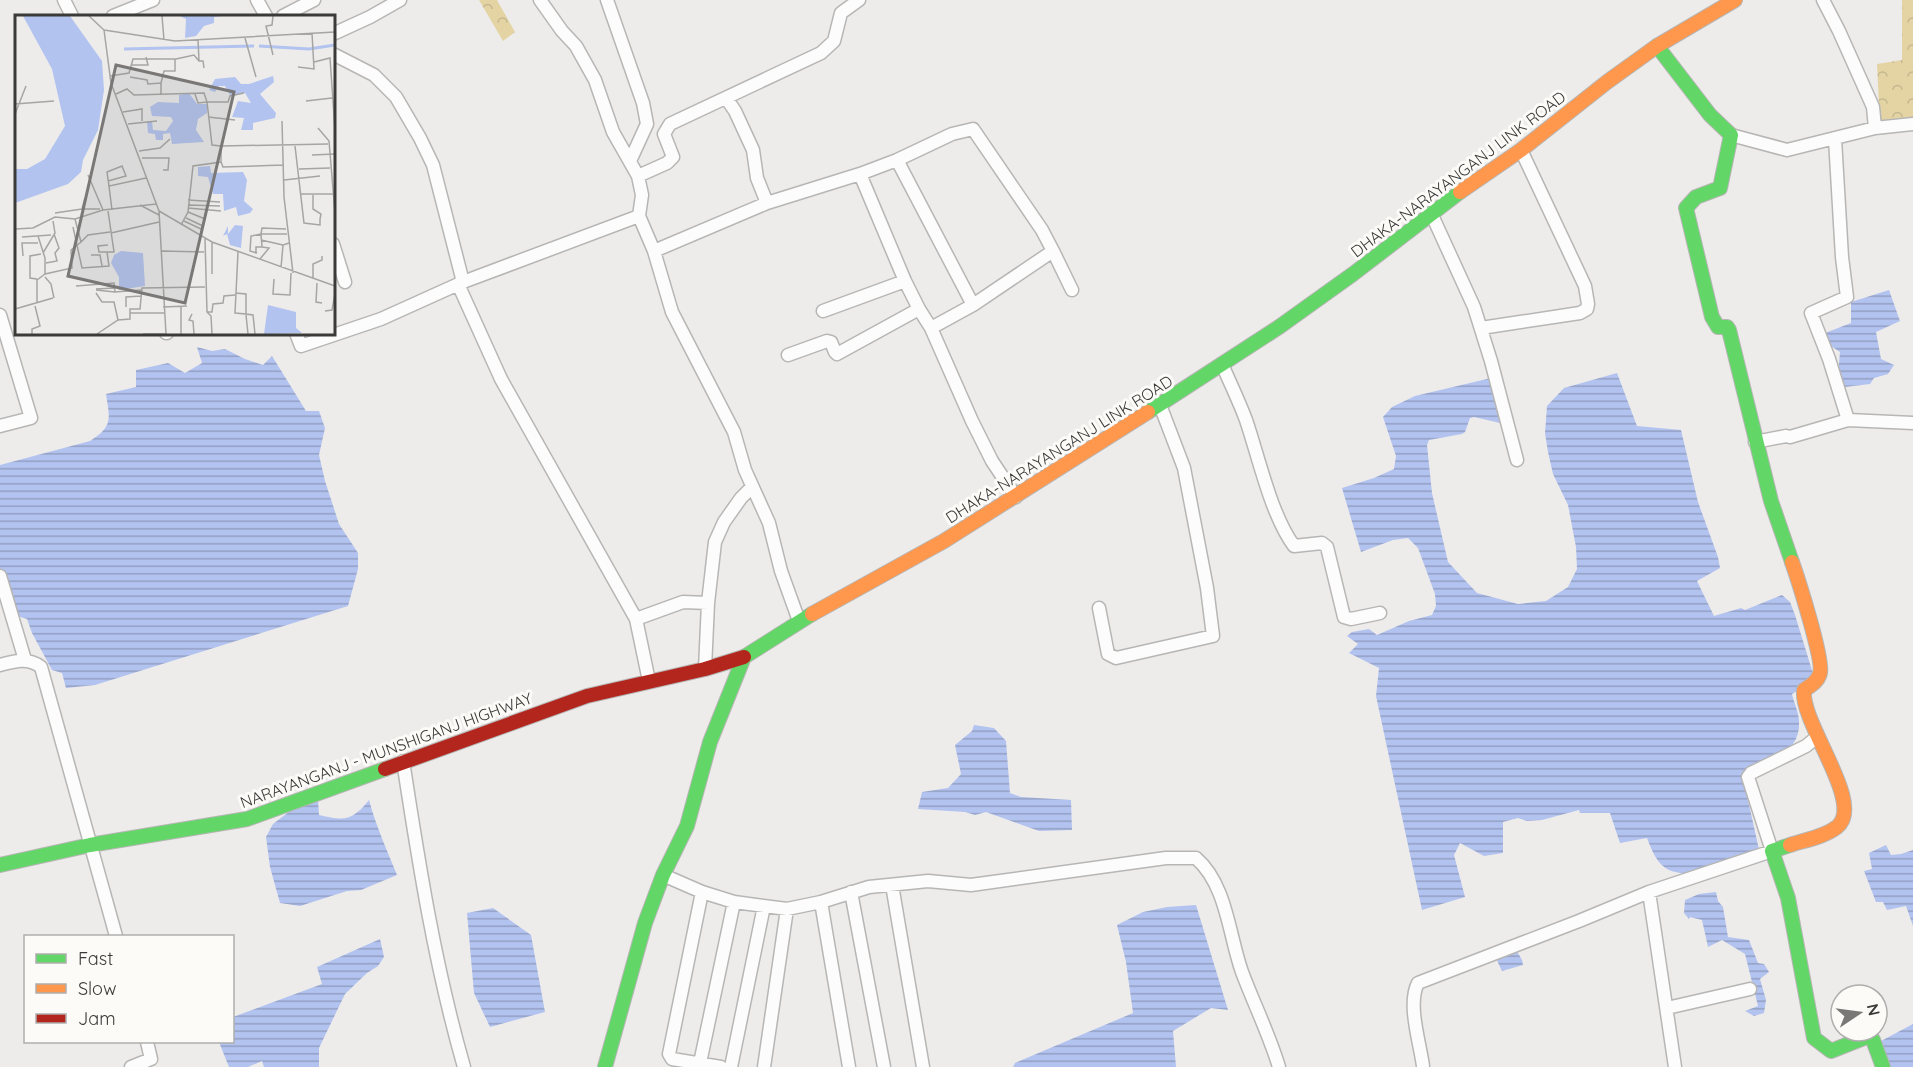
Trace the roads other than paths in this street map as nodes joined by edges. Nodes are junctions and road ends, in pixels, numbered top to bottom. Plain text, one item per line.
1 (64, 0) edge
2 (153, 0) edge
3 (257, 0) edge
4 (314, 0) edge
5 (400, 0) edge
6 (540, 0) edge
7 (607, 0) edge
8 (860, 0) edge
9 (1735, 0) edge
10 (1823, 0) edge
11 (72, 15) edge
12 (116, 15) edge
13 (265, 15) edge
14 (285, 15) edge
15 (334, 34) edge
16 (1658, 46) junction
17 (334, 55) edge
18 (726, 98) junction
19 (1913, 124) edge
20 (1875, 128) junction
21 (1731, 135) junction
22 (1835, 139) junction
23 (1521, 150) junction
24 (897, 160) junction
25 (630, 161) junction
26 (860, 174) junction
27 (638, 176) junction
28 (767, 203) junction
29 (1431, 213) junction
30 (639, 216) junction
31 (334, 247) edge
32 (654, 251) junction
33 (1053, 251) junction
34 (345, 282) dead end
35 (905, 282) junction
36 (461, 283) junction
37 (1072, 290) dead end
38 (973, 304) junction
39 (919, 309) junction
40 (824, 310) dead end
41 (0, 315) edge
42 (931, 328) junction
43 (1481, 328) junction
44 (296, 334) edge
45 (788, 355) dead end
46 (1222, 364) junction
47 (1160, 405) junction
48 (1848, 420) junction
49 (1913, 423) edge
50 (0, 426) edge
51 (1755, 442) junction
52 (1517, 460) dead end
53 (752, 487) junction
54 (1016, 497) junction
55 (0, 576) edge
56 (708, 603) junction
57 (1099, 608) dead end
58 (1380, 613) dead end
59 (636, 619) junction
60 (799, 621) junction
61 (744, 657) junction
62 (25, 660) junction
63 (0, 665) edge
64 (705, 669) junction
65 (649, 681) junction
66 (1817, 736) junction
67 (403, 762) junction
68 (90, 844) junction
69 (1772, 851) junction
70 (0, 865) edge
71 (663, 875) junction
72 (892, 885) junction
73 (851, 891) junction
74 (702, 892) junction
75 (1649, 892) junction
76 (734, 902) junction
77 (821, 902) junction
78 (764, 906) junction
79 (787, 909) junction
80 (117, 935) edge
81 (1750, 989) dead end
82 (1667, 1008) junction
83 (147, 1043) edge
84 (700, 1064) junction
85 (131, 1067) edge
86 (464, 1067) edge
87 (605, 1067) edge
88 (721, 1067) edge
89 (731, 1067) edge
90 (764, 1067) edge
91 (849, 1067) edge
92 (884, 1067) edge
93 (923, 1067) edge
94 (1279, 1067) edge
95 (1422, 1067) edge
96 (1675, 1067) edge
97 (1882, 1067) edge

1 - 11 street
2 - 12 street
3 - 13 street
4 - 14 street
5 - 15 street
6 - 25 street
7 - 25 street
8 - 18 street
9 - 16 main road, DHAKA-NARAYANGANJ LINK ROAD
10 - 20 street
16 - 21 main road
16 - 23 main road, DHAKA-NARAYANGANJ LINK ROAD
17 - 36 street
18 - 27 street
18 - 28 street
19 - 20 street
20 - 22 street
21 - 22 street
21 - 51 main road
22 - 48 street
23 - 29 main road, DHAKA-NARAYANGANJ LINK ROAD
23 - 43 street
24 - 26 street
24 - 33 street
24 - 38 street
25 - 27 street
26 - 28 street
26 - 35 street
27 - 30 street
28 - 32 street
29 - 43 street
29 - 46 main road, DHAKA-NARAYANGANJ LINK ROAD
30 - 32 street
30 - 36 street
31 - 34 street
32 - 53 street
33 - 37 street
33 - 38 street
35 - 39 street
35 - 40 street
36 - 44 street
36 - 59 street
38 - 42 street
39 - 42 street
39 - 45 street
41 - 50 street
42 - 54 street
43 - 52 street
46 - 47 main road, DHAKA-NARAYANGANJ LINK ROAD
46 - 58 street
47 - 54 main road, DHAKA-NARAYANGANJ LINK ROAD
47 - 57 street
48 - 49 street
48 - 51 street
51 - 66 main road
53 - 56 street
53 - 60 street
54 - 60 main road, DHAKA-NARAYANGANJ LINK ROAD
55 - 62 street
56 - 59 street
56 - 64 street
59 - 65 street
60 - 61 main road, DHAKA-NARAYANGANJ LINK ROAD
61 - 64 main road, NARAYANGANJ - MUNSHIGANJ HIGHWAY
61 - 71 main road
62 - 63 street
62 - 68 street
64 - 65 main road, NARAYANGANJ - MUNSHIGANJ HIGHWAY
65 - 67 main road, NARAYANGANJ - MUNSHIGANJ HIGHWAY
66 - 69 street
66 - 69 main road
67 - 68 main road, NARAYANGANJ - MUNSHIGANJ HIGHWAY
67 - 86 street
68 - 70 main road, NARAYANGANJ - MUNSHIGANJ HIGHWAY
68 - 80 street
69 - 75 street
69 - 97 main road
71 - 74 street
71 - 87 main road
72 - 73 street
72 - 93 street
72 - 94 street
73 - 77 street
73 - 92 street
74 - 76 street
74 - 84 street
75 - 82 street
75 - 95 street
76 - 78 street
76 - 84 street
77 - 79 street
77 - 91 street
78 - 79 street
78 - 89 street
79 - 90 street
81 - 82 street
82 - 96 street
83 - 85 street
84 - 88 street

